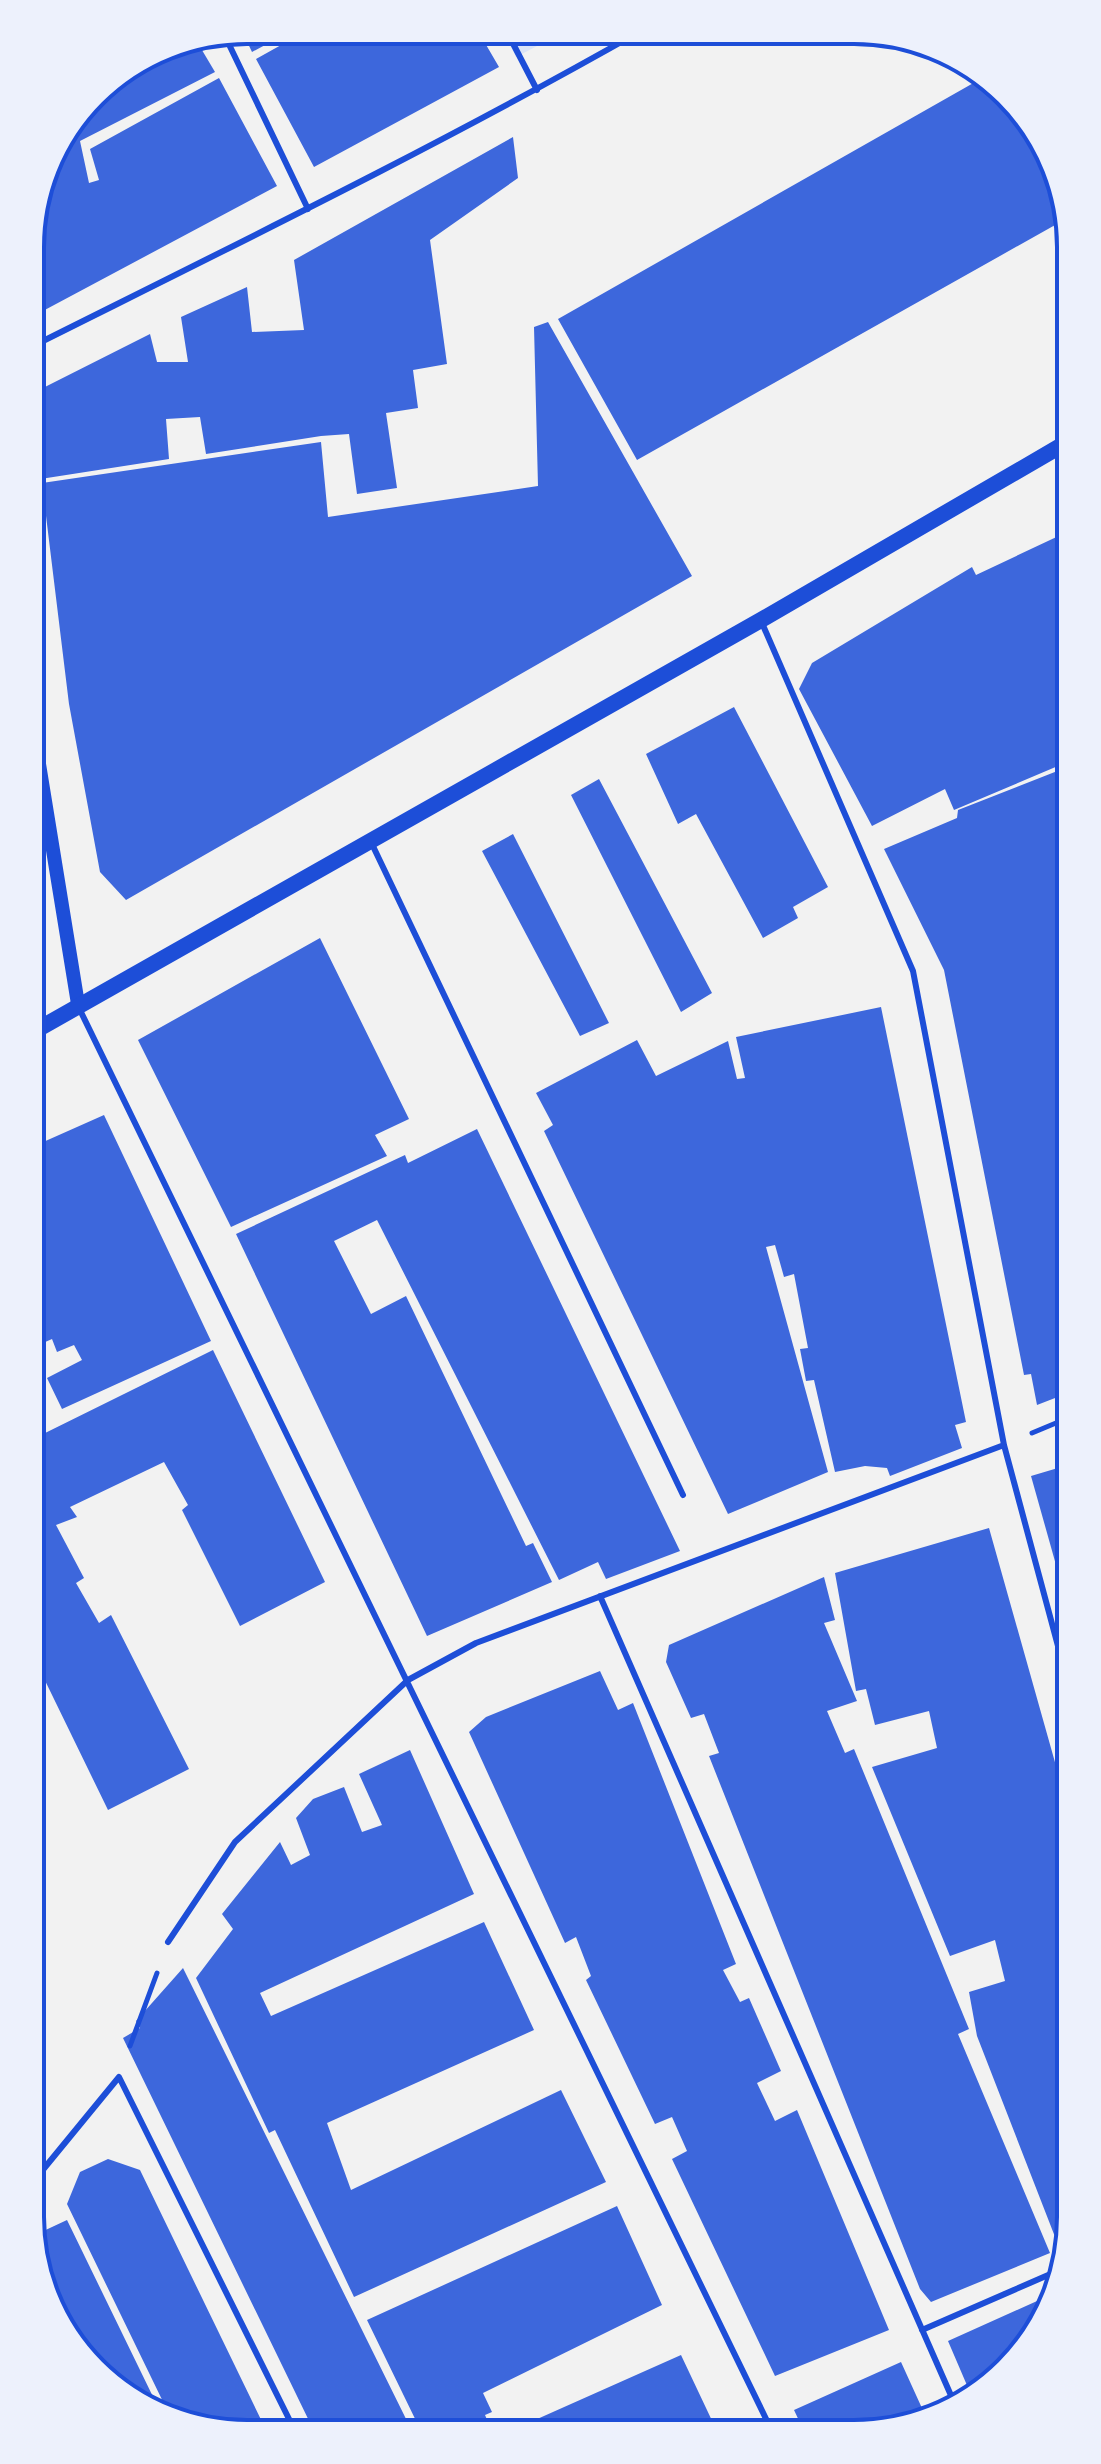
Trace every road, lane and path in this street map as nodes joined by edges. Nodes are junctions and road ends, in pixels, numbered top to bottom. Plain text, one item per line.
1 (513, 44) edge
2 (618, 44) edge
3 (229, 45) edge
4 (537, 90) junction
5 (308, 209) junction
6 (44, 341) edge
7 (1057, 448) edge
8 (761, 620) junction
9 (44, 795) edge
10 (370, 840) junction
11 (78, 1004) junction
12 (44, 1025) edge
13 (1004, 1445) junction
14 (683, 1495) dead end
15 (600, 1596) junction
16 (1057, 1642) edge
17 (408, 1680) junction
18 (168, 1942) joint
19 (119, 2077) junction
20 (44, 2168) edge
21 (1048, 2275) edge
22 (922, 2330) junction
23 (951, 2395) edge
24 (290, 2420) edge
25 (767, 2420) edge

1 - 4 lane
2 - 4 lane
3 - 5 lane
4 - 5 lane
5 - 6 lane
7 - 8 main road
8 - 10 main road
8 - 13 lane
9 - 11 street
10 - 11 main road
10 - 14 lane
11 - 12 main road
11 - 17 lane
13 - 15 lane
13 - 16 lane
15 - 17 lane
15 - 22 lane
17 - 18 lane
17 - 25 lane
18 - 19 path
19 - 20 lane
19 - 24 lane
21 - 22 lane
22 - 23 lane

